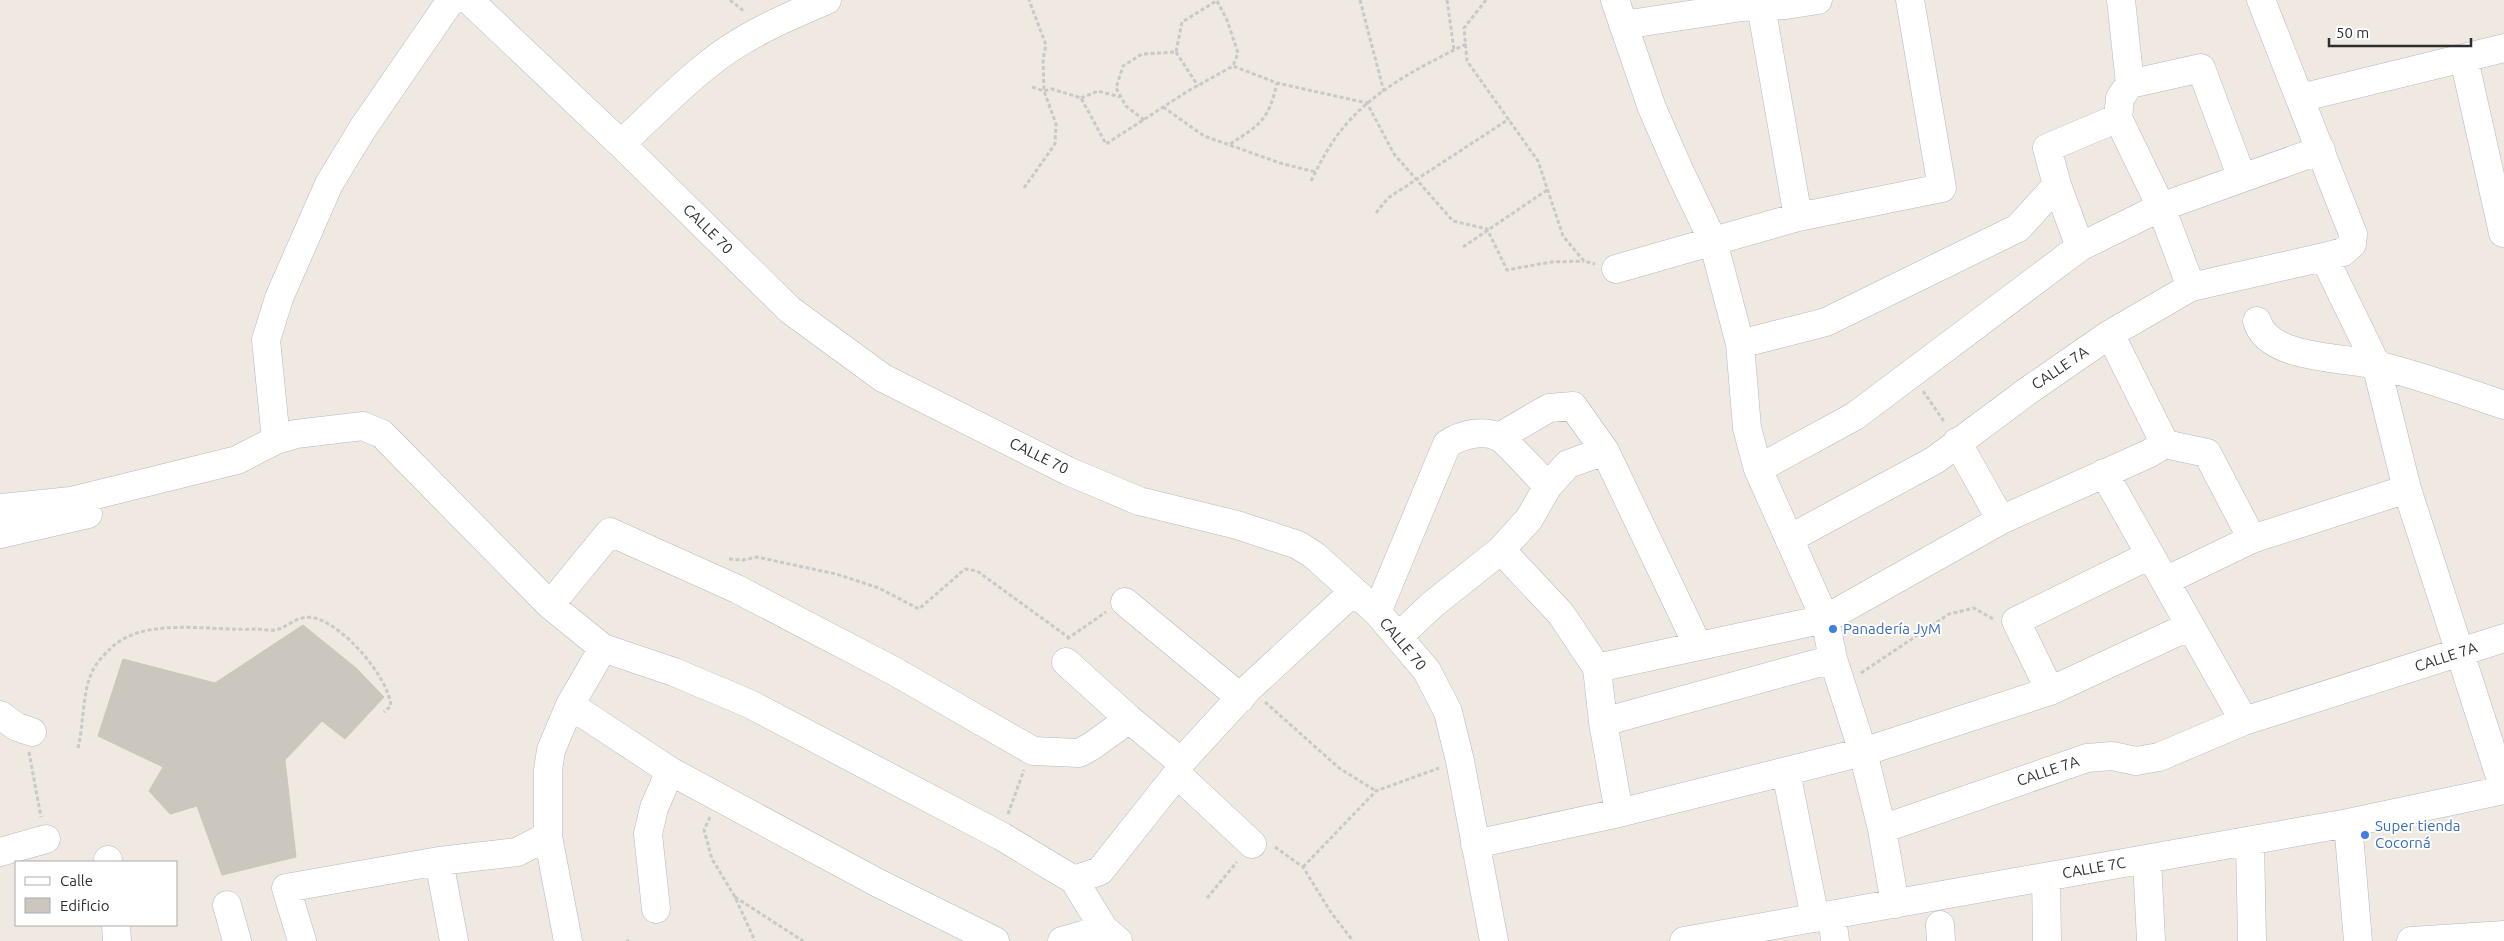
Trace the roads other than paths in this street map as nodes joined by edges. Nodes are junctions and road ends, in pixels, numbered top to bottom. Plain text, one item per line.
1 (451, 0) edge
2 (469, 0) edge
3 (827, 0) edge
4 (1818, 0) edge
5 (1910, 0) edge
6 (2121, 0) edge
7 (2261, 0) edge
8 (1760, 3) edge
9 (1619, 13) edge
10 (2504, 48) edge
11 (2464, 60) junction
12 (2130, 84) junction
13 (2300, 98) junction
14 (2118, 118) junction
15 (621, 144) junction
16 (2321, 150) junction
17 (2242, 178) junction
18 (2057, 185) junction
19 (2161, 207) junction
20 (1798, 217) junction
21 (2503, 233) edge
22 (1713, 240) junction
23 (2080, 246) junction
24 (2324, 257) junction
25 (1616, 269) road end
26 (2191, 287) junction
27 (2257, 321) dead end
28 (2110, 334) junction
29 (1740, 344) junction
30 (2376, 364) junction
31 (2504, 405) edge
32 (1499, 437) junction
33 (276, 440) junction
34 (1956, 442) junction
35 (2165, 444) junction
36 (1606, 451) junction
37 (237, 460) junction
38 (1758, 469) junction
39 (2104, 473) junction
40 (1548, 486) junction
41 (2407, 489) junction
42 (0, 508) edge
43 (2002, 520) junction
44 (0, 534) edge
45 (2252, 539) junction
46 (1789, 540) junction
47 (1501, 550) junction
48 (2150, 556) junction
49 (2165, 581) junction
50 (1353, 592) junction
51 (1125, 602) road end
52 (550, 605) junction
53 (1377, 612) junction
54 (1824, 620) junction
55 (2190, 626) junction
56 (1399, 636) junction
57 (2504, 638) edge
58 (1698, 646) junction
59 (603, 648) junction
60 (1067, 650) road end
61 (2461, 653) junction
62 (1833, 659) junction
63 (1597, 668) junction
64 (2050, 691) junction
65 (1245, 693) junction
66 (570, 705) junction
67 (0, 715) edge
68 (1129, 719) junction
69 (2244, 721) junction
70 (1603, 722) junction
71 (30, 737) road end
72 (1863, 752) junction
73 (1179, 768) junction
74 (670, 771) junction
75 (1786, 772) junction
76 (2504, 790) edge
77 (1619, 813) junction
78 (2348, 823) junction
79 (1882, 829) junction
80 (548, 836) junction
81 (46, 840) road end
82 (2250, 841) junction
83 (1252, 844) road end
84 (1475, 844) junction
85 (0, 852) edge
86 (2147, 859) junction
87 (439, 861) junction
88 (2046, 877) junction
89 (1074, 880) junction
90 (1895, 904) junction
91 (227, 905) dead end
92 (656, 909) dead end
93 (116, 926) edge
94 (1828, 930) edge
95 (1111, 935) edge
96 (2504, 935) edge
97 (1732, 937) edge
98 (117, 941) edge
99 (237, 941) edge
100 (302, 941) edge
101 (454, 941) edge
102 (568, 941) edge
103 (995, 941) edge
104 (1062, 941) edge
105 (1494, 941) edge
106 (1684, 941) edge
107 (2047, 941) edge
108 (2151, 941) edge
109 (2252, 941) edge
110 (2358, 941) edge
111 (2411, 941) edge

1 - 33 street
2 - 15 street, CALLE 70
3 - 15 street
4 - 8 street
5 - 20 street
6 - 12 street
7 - 13 street
8 - 9 street
8 - 20 street
9 - 22 street
10 - 11 street
11 - 13 street
11 - 21 street
12 - 14 street
12 - 17 street
13 - 16 street
14 - 18 street
14 - 19 street
15 - 50 street, CALLE 70
16 - 17 street
16 - 24 street, CALLE 7A
17 - 19 street
18 - 23 street
18 - 29 street
19 - 23 street
19 - 26 street
20 - 22 street
22 - 25 street
22 - 29 street
23 - 38 street
24 - 26 street, CALLE 7A
24 - 30 street
26 - 28 street, CALLE 7A
27 - 30 street
28 - 34 street, CALLE 7A
28 - 35 street
29 - 38 street
30 - 31 street
30 - 41 street
32 - 36 street
32 - 40 street
32 - 53 street
33 - 37 street
33 - 52 street
34 - 43 street
34 - 46 street, CALLE 7A
35 - 39 street
35 - 45 street
36 - 40 street
36 - 58 street
37 - 42 street
37 - 44 street
38 - 46 street
39 - 43 street
39 - 48 street
40 - 47 street
41 - 45 street
41 - 61 street
43 - 54 street
45 - 49 street
46 - 54 street
47 - 56 street
47 - 63 street
48 - 49 street
48 - 64 street
49 - 55 street
50 - 53 street, CALLE 70
50 - 65 street
51 - 65 street
52 - 59 street
52 - 68 street
53 - 56 street, CALLE 70
54 - 58 street
54 - 62 street
55 - 64 street
55 - 69 street
56 - 84 street, CALLE 70
57 - 61 street, CALLE 7A
58 - 63 street
59 - 66 street
59 - 89 street
60 - 68 street
61 - 69 street, CALLE 7A
61 - 76 street
62 - 70 street
62 - 72 street
63 - 70 street
64 - 72 street
65 - 73 street
66 - 74 street
66 - 80 street
67 - 71 street
68 - 73 street
69 - 79 street, CALLE 7A
70 - 77 street
72 - 75 street
72 - 79 street
73 - 83 street
73 - 89 street
74 - 92 street
74 - 103 street
75 - 77 street
75 - 94 street
76 - 78 street, CALLE 7C
77 - 84 street
78 - 82 street, CALLE 7C
78 - 110 street
79 - 90 street
80 - 87 street
80 - 102 street
81 - 85 street
82 - 86 street, CALLE 7C
82 - 109 street
84 - 105 street, CALLE 70
86 - 88 street, CALLE 7C
86 - 108 street
87 - 100 street
87 - 101 street
88 - 90 street, CALLE 7C
88 - 107 street
89 - 95 street
90 - 94 street, CALLE 7C
91 - 99 street
93 - 98 street
94 - 97 street, CALLE 7C
95 - 104 street
96 - 111 street
97 - 106 street, CALLE 7C

